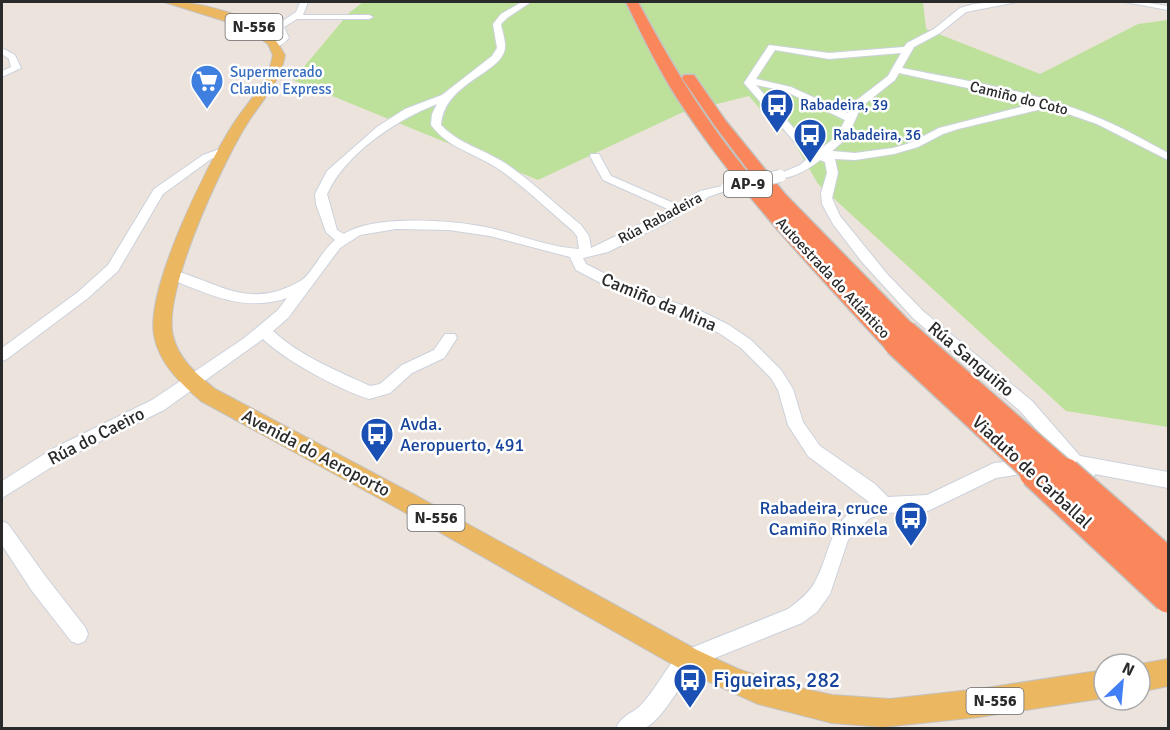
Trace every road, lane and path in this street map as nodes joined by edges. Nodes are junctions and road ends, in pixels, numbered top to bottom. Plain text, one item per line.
1 (169, 2) edge
2 (304, 2) edge
3 (527, 2) edge
4 (632, 2) edge
5 (647, 2) edge
6 (1014, 2) edge
7 (1129, 2) edge
8 (1168, 8) edge
9 (297, 16) junction
10 (369, 17) dead end
11 (275, 45) junction
12 (906, 50) junction
13 (2, 51) edge
14 (898, 70) junction
15 (2, 74) edge
16 (750, 81) junction
17 (445, 97) junction
18 (1043, 102) junction
19 (850, 118) junction
20 (225, 150) junction
21 (820, 154) junction
22 (595, 156) dead end
23 (1168, 157) edge
24 (679, 210) junction
25 (328, 223) junction
26 (380, 227) junction
27 (343, 240) junction
28 (580, 254) junction
29 (170, 274) junction
30 (311, 278) junction
31 (264, 331) junction
32 (901, 338) junction
33 (450, 339) dead end
34 (2, 355) edge
35 (192, 383) junction
36 (1073, 462) junction
37 (1168, 480) edge
38 (2, 490) edge
39 (884, 505) junction
40 (2, 530) edge
41 (1168, 545) edge
42 (1168, 563) edge
43 (1168, 598) edge
44 (78, 634) dead end
45 (688, 659) junction
46 (1168, 673) edge
47 (1152, 676) edge
48 (1092, 686) edge
49 (628, 728) edge

1 - 11 main road, N-556
2 - 9 street
3 - 17 street
4 - 32 highway, Autoestrada do Atlántico / AP-9
5 - 32 highway, Autoestrada do Atlántico / AP-9
6 - 12 street
7 - 8 street
9 - 10 street
9 - 11 street
11 - 20 main road, Avenida do Aeroporto / N-556
12 - 14 street, Rúa Rabadeira
12 - 16 street
13 - 15 street
14 - 18 street, Camiño do Coto
14 - 19 street, Rúa Rabadeira
16 - 19 street
16 - 21 street
17 - 25 street
17 - 28 street
18 - 21 street
18 - 23 street, Camiño do Coto
19 - 21 street, Rúa Rabadeira
20 - 29 main road, Avenida do Aeroporto / N-556
20 - 34 street
21 - 24 street, Rúa Rabadeira, bridge
21 - 36 street, Rúa Sanguiño
22 - 24 street
24 - 28 street, Rúa Rabadeira
25 - 26 street
25 - 27 street
26 - 27 street
26 - 28 street
27 - 30 street
28 - 39 street, Camiño da Mina
29 - 30 street
29 - 35 main road, Avenida do Aeroporto / N-556
30 - 31 street
31 - 33 street
31 - 35 street
32 - 42 highway, Viaduto de Carballal / AP-9, bridge
32 - 43 highway, Viaduto de Carballal / AP-9, bridge
35 - 38 street, Rúa do Caeiro
35 - 45 main road, Avenida do Aeroporto / N-556
36 - 37 street
36 - 39 street
36 - 41 street, Rúa Sanguiño
39 - 45 street
40 - 44 street
45 - 48 main road, Avenida do Aeroporto / N-556
45 - 49 street
46 - 47 main road

